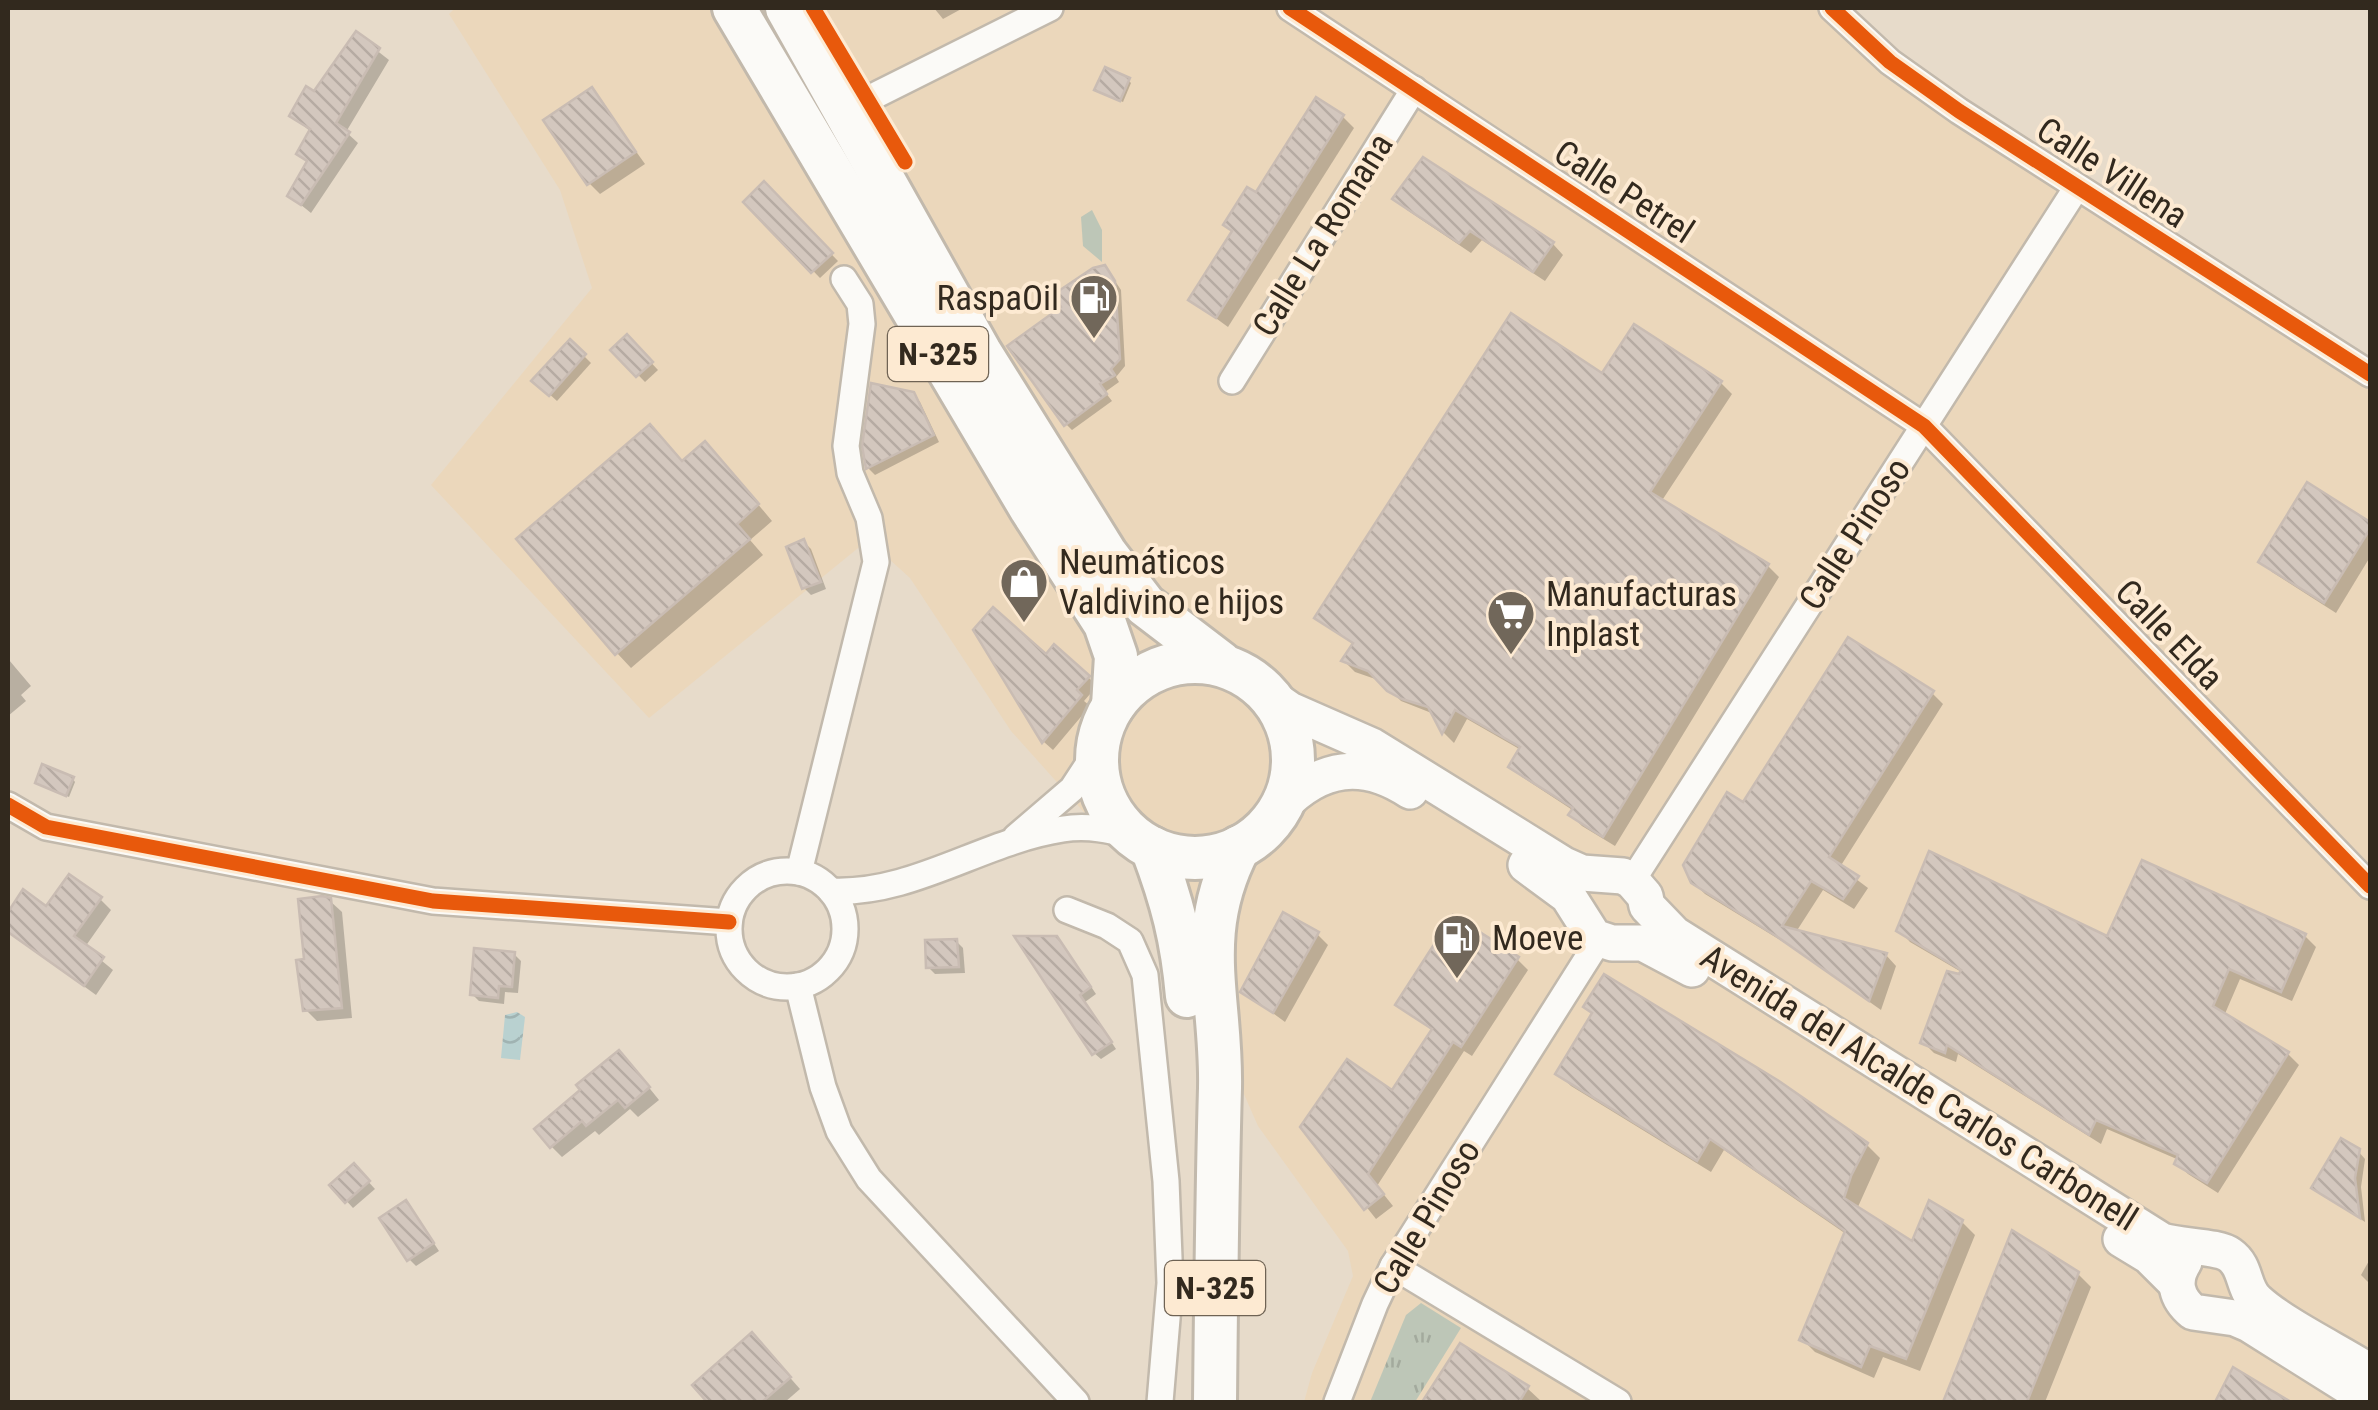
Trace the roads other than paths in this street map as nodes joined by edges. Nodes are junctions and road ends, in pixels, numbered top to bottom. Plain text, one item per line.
1 (734, 8) edge
2 (788, 8) edge
3 (1050, 8) edge
4 (1290, 8) edge
5 (1832, 8) edge
6 (1414, 89) junction
7 (878, 94) dead end
8 (2077, 186) junction
9 (844, 279) dead end
10 (2370, 374) edge
11 (1232, 381) dead end
12 (1924, 426) junction
13 (1221, 663) junction
14 (1270, 696) junction
15 (1113, 706) junction
16 (1095, 754) junction
17 (8, 806) edge
18 (1282, 806) junction
19 (1142, 842) junction
20 (1004, 845) junction
21 (1239, 847) junction
22 (799, 872) junction
23 (897, 884) junction
24 (2370, 886) edge
25 (1627, 888) junction
26 (831, 891) junction
27 (1067, 910) dead end
28 (729, 922) junction
29 (845, 927) junction
30 (1601, 931) junction
31 (798, 986) junction
32 (1216, 1174) junction
33 (2202, 1250) junction
34 (1393, 1266) junction
35 (2176, 1283) junction
36 (2244, 1284) junction
37 (2216, 1316) junction
38 (2370, 1372) edge
39 (2370, 1400) edge
40 (1076, 1402) edge
41 (1160, 1402) edge
42 (1215, 1402) edge
43 (1337, 1402) edge
44 (1618, 1402) edge

1 - 15 highway, N-325
2 - 13 highway, N-325
3 - 7 street
4 - 6 street, Calle Petrel
5 - 8 street, Calle Villena
6 - 11 street, Calle La Romana
6 - 12 street, Calle Petrel
8 - 10 street, Calle Villena
8 - 12 street, Calle Pinoso
9 - 22 street
12 - 24 street, Calle Elda
12 - 25 street, Calle Pinoso
13 - 14 highway, N-325
13 - 15 highway, N-325
14 - 18 highway
14 - 25 main road, Avenida del Alcalde Carlos Carbonell
15 - 16 highway, N-325
16 - 19 highway, N-325
16 - 20 street
17 - 28 street
18 - 21 highway, N-325
18 - 30 main road, Avenida del Alcalde Carlos Carbonell
19 - 20 street
19 - 21 highway
19 - 32 highway, N-325
20 - 23 street
21 - 32 highway, N-325
22 - 26 street
22 - 28 street
23 - 26 street
23 - 29 street
25 - 30 main road
25 - 30 main road
25 - 33 main road, Avenida del Alcalde Carlos Carbonell
26 - 29 street
27 - 41 street
28 - 31 street
29 - 31 street
30 - 34 street, Calle Pinoso
30 - 35 main road, Avenida del Alcalde Carlos Carbonell
31 - 40 street
32 - 42 highway, N-325
33 - 35 main road
33 - 36 main road, Avenida del Alcalde Carlos Carbonell
34 - 43 street, Calle Pinoso
34 - 44 street
35 - 37 main road, Avenida del Alcalde Carlos Carbonell
36 - 37 main road
36 - 38 main road, Avenida del Alcalde Carlos Carbonell
37 - 39 main road, Avenida del Alcalde Carlos Carbonell

